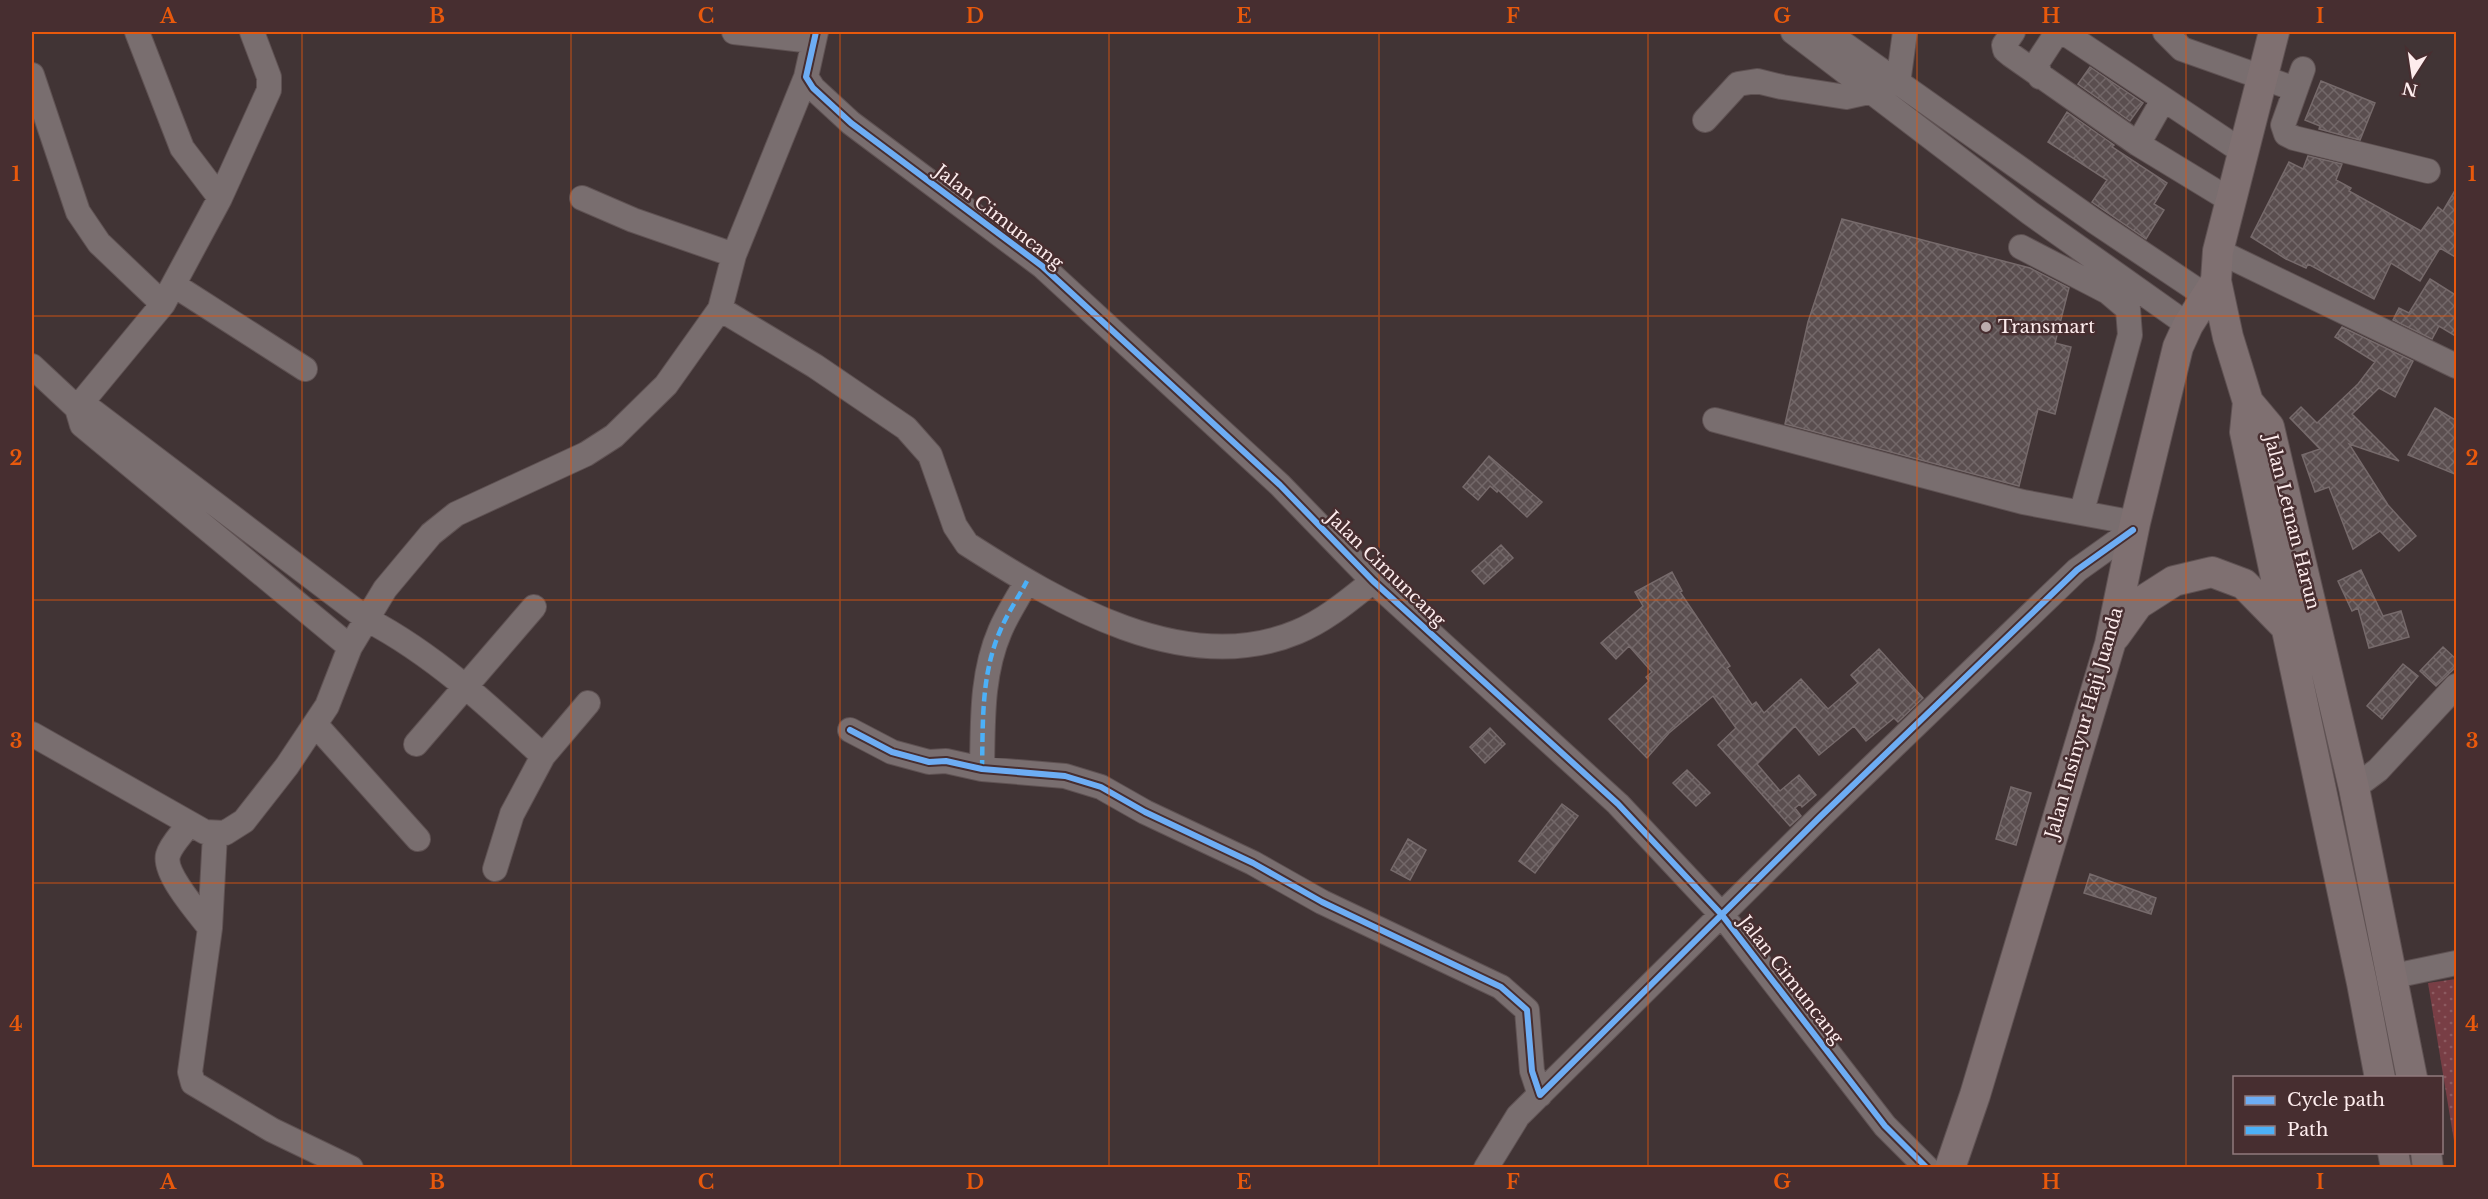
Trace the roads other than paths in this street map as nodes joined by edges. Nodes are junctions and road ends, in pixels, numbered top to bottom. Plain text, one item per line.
1 (137, 32) edge
2 (252, 32) edge
3 (734, 32) edge
4 (1793, 32) edge
5 (1827, 32) edge
6 (1905, 32) edge
7 (2013, 32) edge
8 (2064, 32) edge
9 (2165, 32) edge
10 (2274, 32) edge
11 (814, 36) edge
12 (32, 75) edge
13 (806, 77) junction
14 (2040, 77) junction
15 (2262, 78) junction
16 (1898, 83) junction
17 (1874, 93) junction
18 (2163, 100) junction
19 (1705, 120) dead end
20 (2138, 144) junction
21 (2243, 152) junction
22 (2428, 171) dead end
23 (220, 198) junction
24 (582, 198) dead end
25 (1981, 198) dead end
26 (2230, 200) junction
27 (2030, 213) junction
28 (2021, 247) dead end
29 (2218, 251) junction
30 (734, 255) junction
31 (2211, 289) junction
32 (168, 294) junction
33 (720, 309) junction
34 (2188, 325) junction
35 (32, 366) edge
36 (2457, 366) edge
37 (305, 369) dead end
38 (2248, 402) junction
39 (77, 408) junction
40 (1715, 420) dead end
41 (175, 488) junction
42 (2082, 511) junction
43 (2134, 526) junction
44 (257, 537) junction
45 (241, 556) junction
46 (1028, 581) junction
47 (1373, 581) junction
48 (534, 607) dead end
49 (368, 620) junction
50 (2289, 630) junction
51 (2110, 645) junction
52 (350, 647) junction
53 (465, 686) junction
54 (2457, 686) edge
55 (588, 703) dead end
56 (315, 724) junction
57 (850, 730) dead end
58 (32, 734) edge
59 (416, 744) dead end
60 (543, 756) junction
61 (982, 769) junction
62 (2354, 788) junction
63 (189, 824) junction
64 (215, 834) junction
65 (418, 839) dead end
66 (495, 869) dead end
67 (1722, 915) junction
68 (210, 928) junction
69 (2457, 963) edge
70 (2394, 976) junction
71 (2362, 983) junction
72 (2380, 1076) edge
73 (2412, 1076) edge
74 (1540, 1095) junction
75 (311, 1160) edge
76 (348, 1167) edge
77 (1486, 1167) edge
78 (1927, 1167) edge
79 (1950, 1167) edge

1 - 23 street
2 - 23 street
3 - 11 street
4 - 17 street
5 - 16 street
6 - 16 street
7 - 14 street
8 - 14 street
8 - 18 street
9 - 15 street
10 - 15 main road
11 - 13 street
12 - 32 street
13 - 30 street
13 - 47 street, Jalan Cimuncang
14 - 20 street
15 - 21 main road
15 - 22 street
16 - 17 street
16 - 31 street
17 - 19 street
17 - 27 street
18 - 20 street
18 - 21 street
20 - 26 street
21 - 26 main road
23 - 32 street
24 - 30 street
25 - 27 street
26 - 29 main road
27 - 34 street
28 - 42 street
29 - 31 main road
29 - 36 street
30 - 33 street
31 - 34 main road, Jalan Insinyur Haji Juanda
31 - 38 main road
32 - 37 street
32 - 39 street
33 - 46 street
33 - 49 street
34 - 43 main road, Jalan Insinyur Haji Juanda
35 - 39 street
38 - 50 main road, Jalan Letnan Harun
38 - 62 main road, Jalan Letnan Harun
39 - 41 street
40 - 42 street
41 - 44 street
41 - 45 street
42 - 43 street
43 - 51 main road, Jalan Insinyur Haji Juanda
43 - 67 street
44 - 45 street
44 - 49 street
45 - 52 street
46 - 47 street
46 - 61 street
47 - 67 street, Jalan Cimuncang
48 - 53 street
49 - 52 street
49 - 53 street
50 - 51 main road
50 - 71 main road, Jalan Letnan Harun
51 - 79 main road, Jalan Insinyur Haji Juanda
52 - 56 street
53 - 59 street
53 - 60 street
54 - 62 street
55 - 60 street
56 - 64 street
56 - 65 street
57 - 61 street
58 - 63 street
60 - 66 street
61 - 74 street
62 - 70 main road, Jalan Letnan Harun
63 - 64 street
63 - 68 street
64 - 68 street
67 - 74 street
67 - 78 street, Jalan Cimuncang
68 - 75 street
69 - 70 street
70 - 71 main road
70 - 73 main road, Jalan Letnan Harun
71 - 72 main road, Jalan Letnan Harun
74 - 77 street
75 - 76 street

